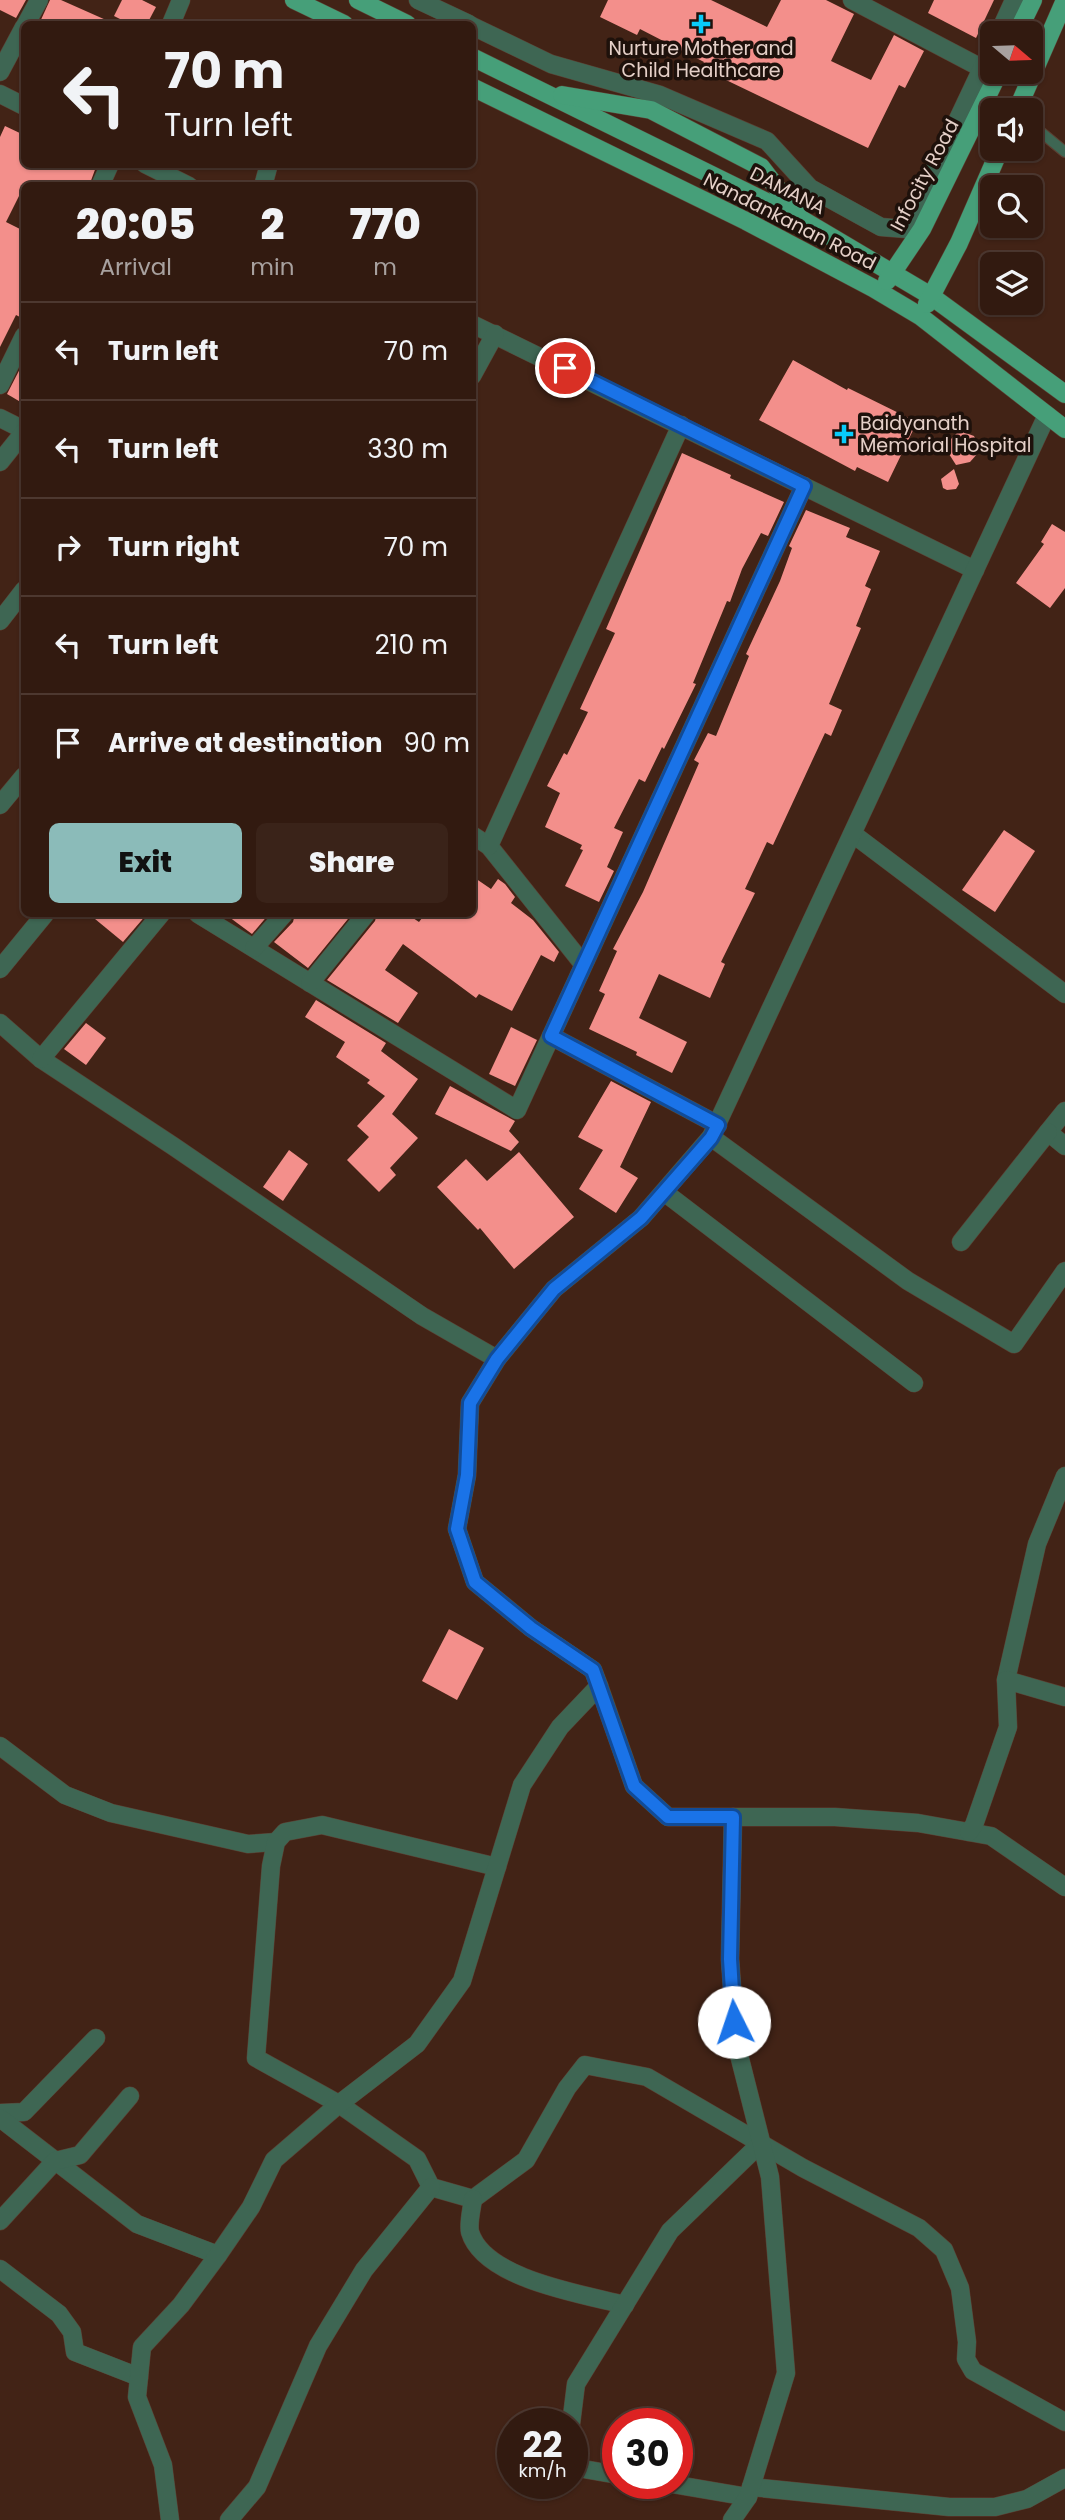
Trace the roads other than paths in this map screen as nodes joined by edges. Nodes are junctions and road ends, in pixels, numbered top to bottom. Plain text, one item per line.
1 (39, 0) edge
2 (181, 0) edge
3 (294, 0) edge
4 (358, 0) edge
5 (418, 0) edge
6 (852, 0) edge
7 (1014, 0) edge
8 (1033, 0) edge
9 (1065, 0) edge
10 (315, 18) edge
11 (28, 21) edge
12 (172, 21) edge
13 (401, 21) edge
14 (463, 21) edge
15 (1004, 21) edge
16 (1023, 21) edge
17 (476, 27) edge
18 (21, 33) edge
19 (476, 59) edge
20 (980, 65) edge
21 (0, 72) edge
22 (986, 84) edge
23 (988, 84) edge
24 (476, 89) edge
25 (545, 93) junction
26 (0, 94) edge
27 (1022, 98) edge
28 (21, 104) edge
29 (1043, 134) edge
30 (1065, 152) edge
31 (995, 161) edge
32 (153, 168) edge
33 (180, 182) edge
34 (801, 219) junction
35 (893, 272) junction
36 (879, 293) junction
37 (931, 296) junction
38 (920, 316) junction
39 (476, 326) edge
40 (495, 334) junction
41 (21, 342) edge
42 (476, 369) edge
43 (0, 385) edge
44 (1065, 394) edge
45 (1047, 415) junction
46 (0, 418) edge
47 (681, 425) junction
48 (21, 429) edge
49 (1065, 429) edge
50 (21, 435) edge
51 (0, 462) edge
52 (804, 486) junction
53 (975, 570) junction
54 (21, 594) edge
55 (0, 621) edge
56 (21, 780) edge
57 (0, 805) edge
58 (853, 834) junction
59 (476, 838) edge
60 (489, 846) junction
61 (43, 917) edge
62 (159, 917) edge
63 (203, 917) edge
64 (281, 917) edge
65 (364, 917) edge
66 (254, 948) junction
67 (583, 964) junction
68 (0, 969) edge
69 (310, 982) junction
70 (1065, 994) edge
71 (0, 1023) edge
72 (551, 1036) junction
73 (41, 1059) junction
74 (1065, 1111) edge
75 (714, 1131) junction
76 (1048, 1132) junction
77 (1065, 1146) edge
78 (664, 1192) junction
79 (961, 1242) dead end
80 (1065, 1271) edge
81 (497, 1359) junction
82 (914, 1383) dead end
83 (1065, 1476) edge
84 (1006, 1680) junction
85 (599, 1686) junction
86 (1065, 1697) edge
87 (0, 1746) edge
88 (733, 1817) junction
89 (969, 1832) junction
90 (276, 1842) junction
91 (497, 1867) junction
92 (1065, 1887) edge
93 (96, 2038) dead end
94 (130, 2096) dead end
95 (339, 2104) junction
96 (0, 2113) edge
97 (0, 2118) edge
98 (761, 2143) junction
99 (55, 2161) junction
100 (431, 2186) junction
101 (473, 2199) junction
102 (0, 2221) edge
103 (218, 2255) junction
104 (0, 2269) edge
105 (625, 2305) junction
106 (139, 2377) junction
107 (573, 2408) edge
108 (1065, 2422) edge
109 (1065, 2478) edge
110 (693, 2486) edge
111 (749, 2492) junction
112 (993, 2514) edge
113 (170, 2520) edge
114 (229, 2520) edge
115 (732, 2520) edge

1 - 11 street
2 - 12 street
3 - 10 main road
4 - 13 main road
5 - 14 street
6 - 20 street
7 - 15 street
8 - 16 main road
9 - 27 main road
17 - 22 street
18 - 21 street
19 - 25 main road, DAMANA
23 - 35 main road, Infocity Road
24 - 36 main road, Nandankanan Road
25 - 34 main road, DAMANA
25 - 34 main road
26 - 28 street
29 - 30 lane
31 - 37 main road
32 - 33 street
34 - 35 main road, DAMANA
35 - 36 main road, Infocity Road
35 - 37 main road, DAMANA
36 - 38 main road, Nandankanan Road
37 - 38 main road
37 - 44 main road, DAMANA
38 - 45 main road, Nandankanan Road
39 - 40 street
40 - 42 street
40 - 47 street
41 - 43 street
45 - 49 main road, Nandankanan Road
45 - 53 street
46 - 48 street
47 - 52 street
47 - 60 street
50 - 51 street
52 - 53 street
52 - 67 street
53 - 58 street
54 - 55 street
56 - 57 street
58 - 70 street
58 - 75 street
59 - 60 street
60 - 67 street
61 - 68 street
62 - 73 street
63 - 66 street
64 - 66 street
65 - 69 street
66 - 69 street
67 - 72 street
69 - 72 street
71 - 73 street
72 - 75 street
73 - 81 street
74 - 76 street
75 - 78 street
75 - 80 street
76 - 77 street
76 - 79 street
78 - 81 street
78 - 82 street
81 - 85 street
83 - 84 street
84 - 86 street
84 - 89 street
85 - 88 street
85 - 91 street
87 - 90 street
88 - 89 street
88 - 98 street
89 - 92 street
90 - 91 street
90 - 95 street
91 - 95 street
93 - 96 street
94 - 99 street
95 - 100 street
95 - 103 street
97 - 99 street
98 - 101 street
98 - 105 street
98 - 108 street
98 - 111 street
99 - 102 street
99 - 103 street
100 - 101 street
100 - 114 street
101 - 105 street
103 - 106 street
104 - 106 street
105 - 107 street
106 - 113 street
109 - 112 street
110 - 111 street
111 - 112 street
111 - 115 street

